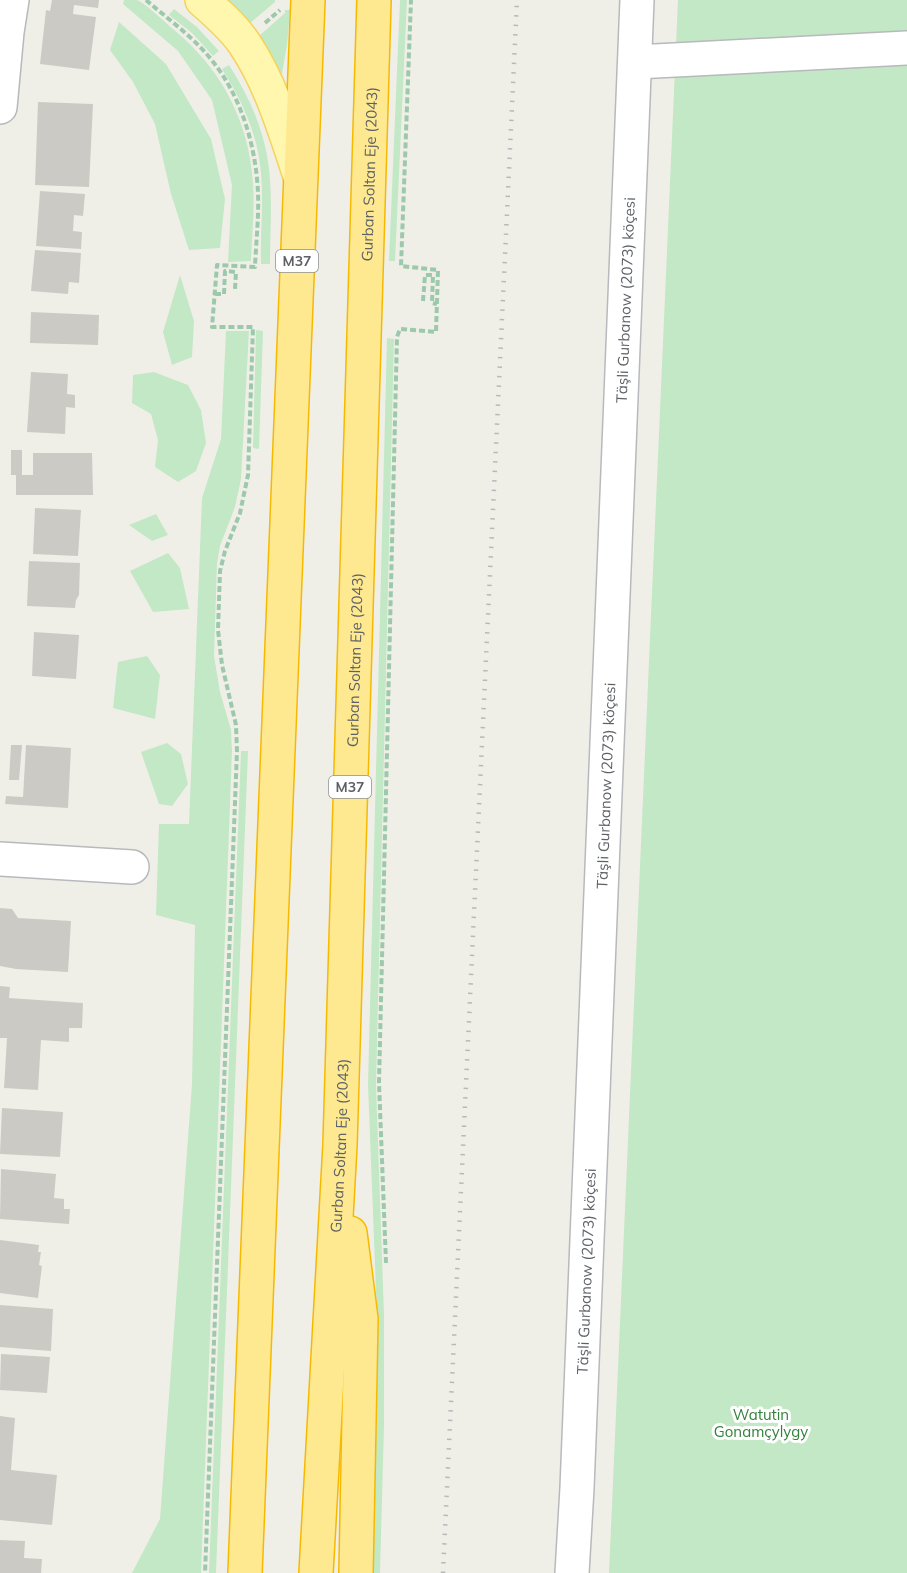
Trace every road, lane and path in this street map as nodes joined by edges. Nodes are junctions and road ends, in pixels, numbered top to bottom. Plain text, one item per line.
1 (12, 0) edge
2 (146, 0) edge
3 (202, 0) edge
4 (308, 0) edge
5 (374, 0) edge
6 (411, 0) edge
7 (637, 0) edge
8 (907, 48) edge
9 (636, 62) junction
10 (0, 107) edge
11 (300, 178) junction
12 (235, 289) dead end
13 (215, 294) junction
14 (423, 301) dead end
15 (437, 304) junction
16 (0, 859) edge
17 (132, 867) dead end
18 (340, 1145) junction
19 (386, 1268) dead end
20 (206, 1573) edge
21 (245, 1573) edge
22 (316, 1573) edge
23 (356, 1573) edge
24 (572, 1573) edge

1 - 10 street
2 - 13 path
3 - 11 main road
4 - 11 highway, M37
5 - 18 highway, Gurban Soltan Eje (2043) / M37
6 - 15 path
7 - 9 street, Täşli Gurbanow (2073) köçesi
8 - 9 street
9 - 24 street, Täşli Gurbanow (2073) köçesi
11 - 21 highway, M37
12 - 13 path
13 - 20 path
14 - 15 path
15 - 19 path
16 - 17 street
18 - 22 highway, Gurban Soltan Eje (2043) / M37
18 - 23 highway

